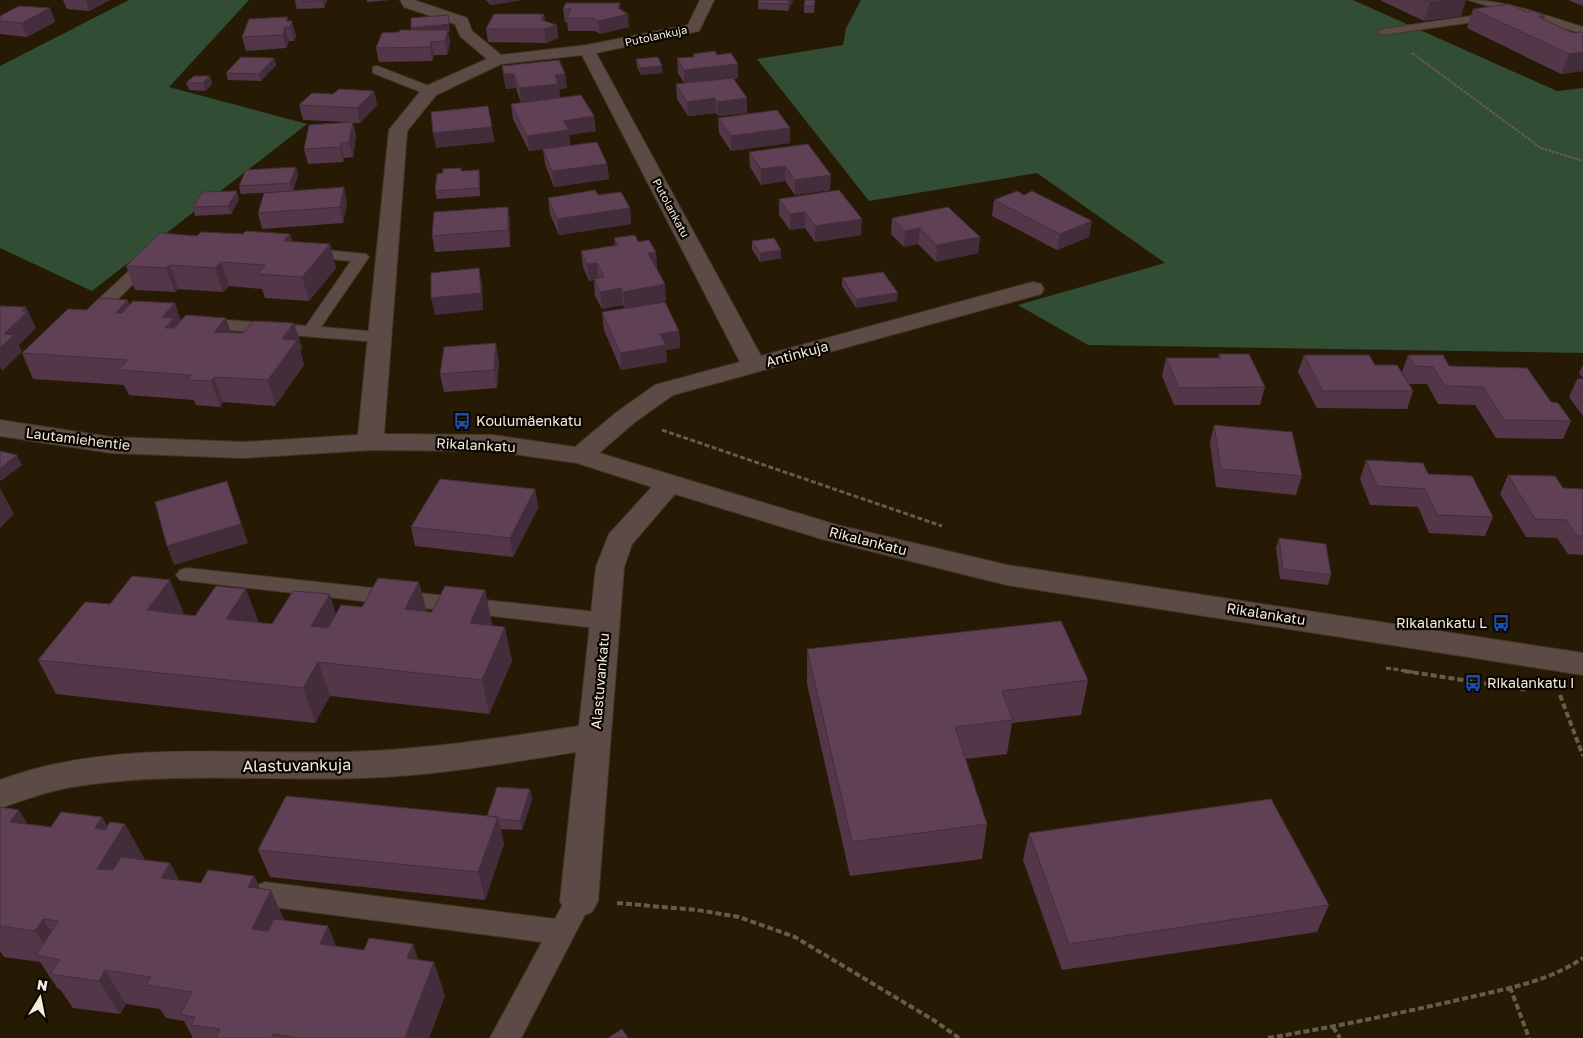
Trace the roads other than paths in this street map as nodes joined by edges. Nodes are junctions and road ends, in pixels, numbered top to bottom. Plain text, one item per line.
1 (407, 0) edge
2 (707, 0) edge
3 (1473, 0) edge
4 (1522, 12) junction
5 (1583, 31) edge
6 (1383, 32) road end
7 (587, 50) junction
8 (498, 60) junction
9 (377, 70) dead end
10 (430, 91) junction
11 (160, 250) edge
12 (293, 252) edge
13 (1033, 289) dead end
14 (111, 316) edge
15 (190, 322) edge
16 (310, 332) junction
17 (379, 337) junction
18 (754, 366) junction
19 (0, 428) edge
20 (372, 442) junction
21 (155, 447) joint
22 (580, 456) junction
23 (671, 482) junction
24 (187, 575) dead end
25 (605, 622) junction
26 (1583, 664) edge
27 (595, 736) junction
28 (0, 794) edge
29 (264, 894) edge
30 (579, 901) joint
31 (563, 932) junction
32 (504, 1038) edge

1 - 8 street
2 - 7 street, Putolankuja
3 - 4 lane
4 - 5 lane
4 - 6 lane
7 - 8 street
7 - 18 street, Putolankatu
8 - 10 street
9 - 10 lane
10 - 17 street
11 - 14 lane
12 - 16 lane
13 - 18 street, Antinkuja
15 - 16 lane
16 - 17 lane
17 - 20 street
18 - 22 street, Antinkuja
19 - 21 street, Lautamiehentie
20 - 21 street, Rikalankatu
20 - 22 street, Rikalankatu
22 - 23 street, Rikalankatu
23 - 25 street, Alastuvankatu
23 - 26 street, Rikalankatu
24 - 25 lane
25 - 27 street, Alastuvankatu
27 - 28 street, Alastuvankuja
27 - 30 street, Alastuvankatu
29 - 31 lane
30 - 31 lane
31 - 32 lane

